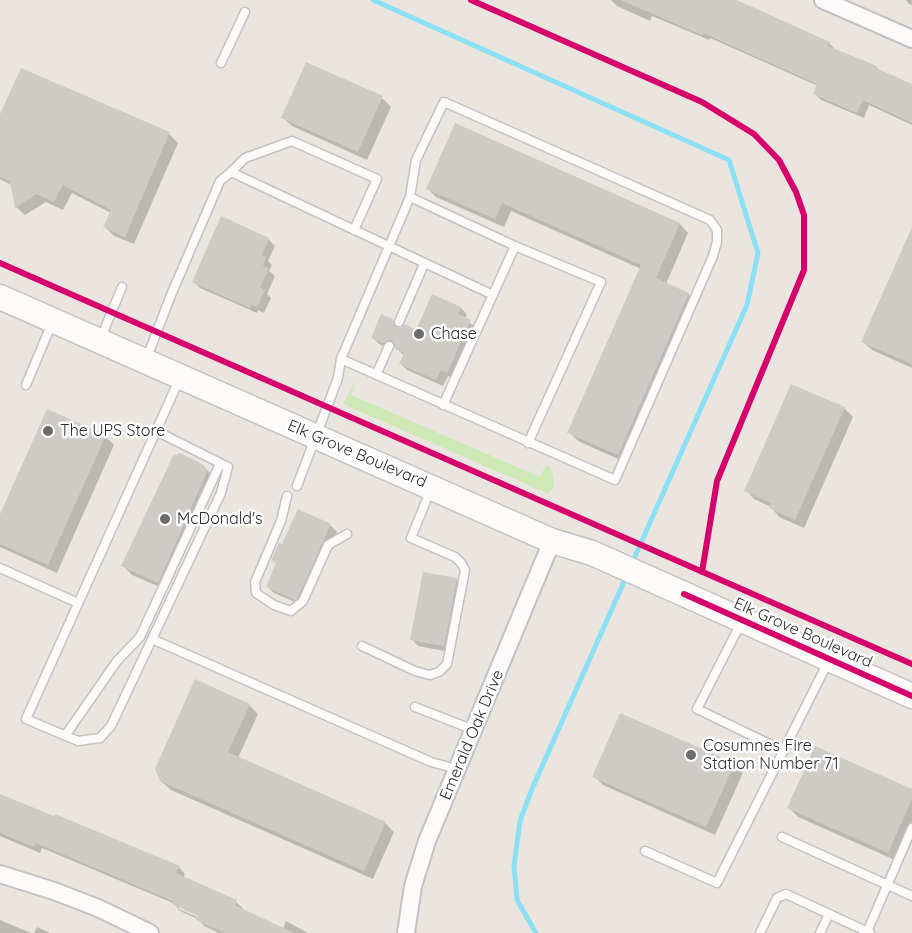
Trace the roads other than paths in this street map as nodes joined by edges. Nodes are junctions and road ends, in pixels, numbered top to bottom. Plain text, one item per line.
1 (824, 0) edge
2 (245, 12) dead end
3 (912, 39) edge
4 (221, 63) dead end
5 (231, 172) junction
6 (410, 197) junction
7 (354, 230) junction
8 (515, 246) junction
9 (389, 248) junction
10 (424, 264) junction
11 (122, 287) dead end
12 (493, 295) junction
13 (0, 297) edge
14 (54, 320) junction
15 (399, 322) dead end
16 (100, 340) junction
17 (388, 346) dead end
18 (341, 359) junction
19 (146, 360) junction
20 (376, 375) junction
21 (181, 376) junction
22 (26, 385) dead end
23 (443, 405) junction
24 (156, 431) junction
25 (316, 437) junction
26 (528, 442) junction
27 (220, 464) junction
28 (297, 486) dead end
29 (432, 486) junction
30 (287, 496) dead end
31 (347, 534) dead end
32 (552, 541) junction
33 (0, 568) edge
34 (78, 603) junction
35 (742, 620) junction
36 (152, 639) junction
37 (362, 646) dead end
38 (830, 660) junction
39 (912, 696) edge
40 (415, 707) dead end
41 (474, 730) junction
42 (65, 736) junction
43 (784, 750) junction
44 (457, 769) junction
45 (912, 828) edge
46 (782, 837) dead end
47 (645, 851) dead end
48 (0, 874) edge
49 (886, 884) junction
50 (912, 896) edge
51 (829, 914) junction
52 (868, 932) edge
53 (150, 933) edge
54 (406, 933) edge
55 (760, 933) edge
56 (820, 933) edge

1 - 3 street
2 - 4 lane
5 - 7 lane
5 - 7 lane
5 - 19 lane
6 - 8 lane
6 - 9 lane
6 - 26 lane
7 - 9 lane
8 - 12 lane
8 - 26 lane
9 - 10 lane
9 - 18 lane
10 - 12 lane
10 - 15 lane
11 - 16 lane
12 - 23 lane
13 - 14 main road, Elk Grove Boulevard
14 - 16 main road, Elk Grove Boulevard
14 - 22 lane
16 - 19 main road, Elk Grove Boulevard
17 - 20 lane
18 - 20 lane
18 - 25 lane
19 - 21 main road, Elk Grove Boulevard
20 - 23 lane
21 - 24 lane
21 - 25 main road, Elk Grove Boulevard
23 - 26 lane
24 - 27 lane
24 - 34 lane
25 - 28 lane
25 - 29 main road, Elk Grove Boulevard
27 - 36 lane
27 - 42 lane
29 - 32 main road, Elk Grove Boulevard
29 - 37 lane
30 - 31 lane
32 - 35 main road, Elk Grove Boulevard
32 - 41 street, Emerald Oak Drive
33 - 34 lane
34 - 42 lane
35 - 38 main road, Elk Grove Boulevard
35 - 43 lane
36 - 42 lane
36 - 44 lane
38 - 39 main road, Elk Grove Boulevard
38 - 43 lane
40 - 41 lane
41 - 44 street, Emerald Oak Drive
43 - 47 lane
44 - 54 street, Emerald Oak Drive
45 - 49 lane
46 - 49 lane
48 - 53 street
49 - 50 lane
49 - 52 lane
51 - 52 lane
51 - 55 lane
51 - 56 lane

